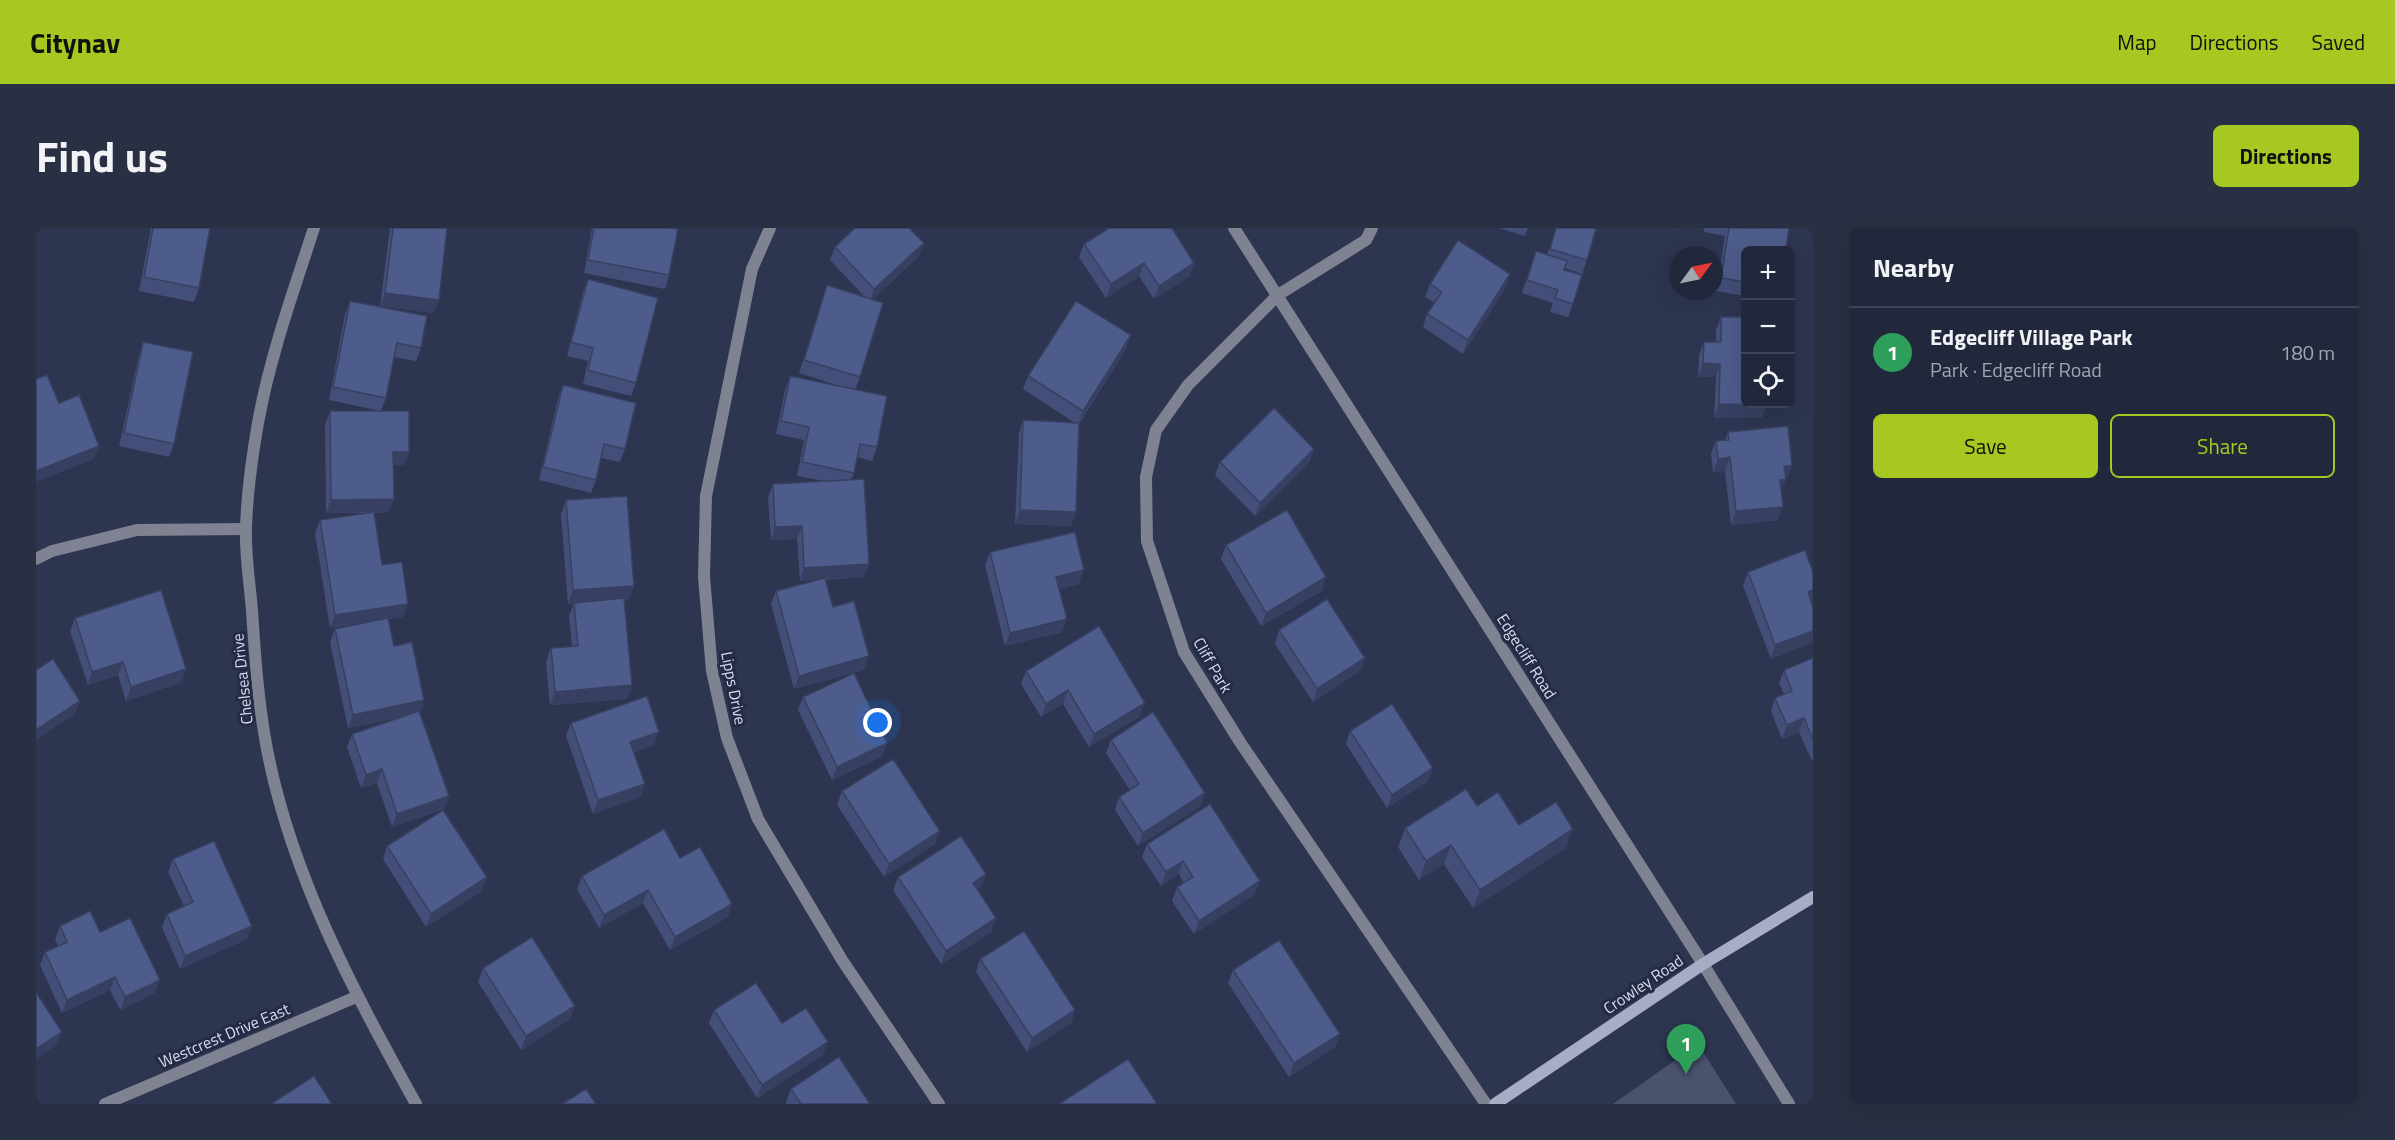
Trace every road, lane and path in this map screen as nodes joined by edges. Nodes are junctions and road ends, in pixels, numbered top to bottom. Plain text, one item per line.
1 (314, 228) edge
2 (770, 228) edge
3 (1234, 228) edge
4 (1372, 228) edge
5 (1278, 295) junction
6 (246, 529) junction
7 (36, 559) edge
8 (1813, 897) edge
9 (1703, 964) junction
10 (356, 997) junction
11 (105, 1104) edge
12 (416, 1104) edge
13 (939, 1104) edge
14 (1486, 1104) edge
15 (1495, 1104) edge
16 (1789, 1104) edge

1 - 6 street, Chelsea Drive
2 - 13 street, Lipps Drive
3 - 5 street, Edgecliff Road
4 - 5 street, Cliff Park
5 - 9 street, Edgecliff Road
5 - 14 street, Cliff Park
6 - 7 street
6 - 10 street, Chelsea Drive
8 - 9 main road, Crowley Road
9 - 15 main road, Crowley Road
9 - 16 street, Edgecliff Road
10 - 11 street, Westcrest Drive East
10 - 12 street, Chelsea Drive

